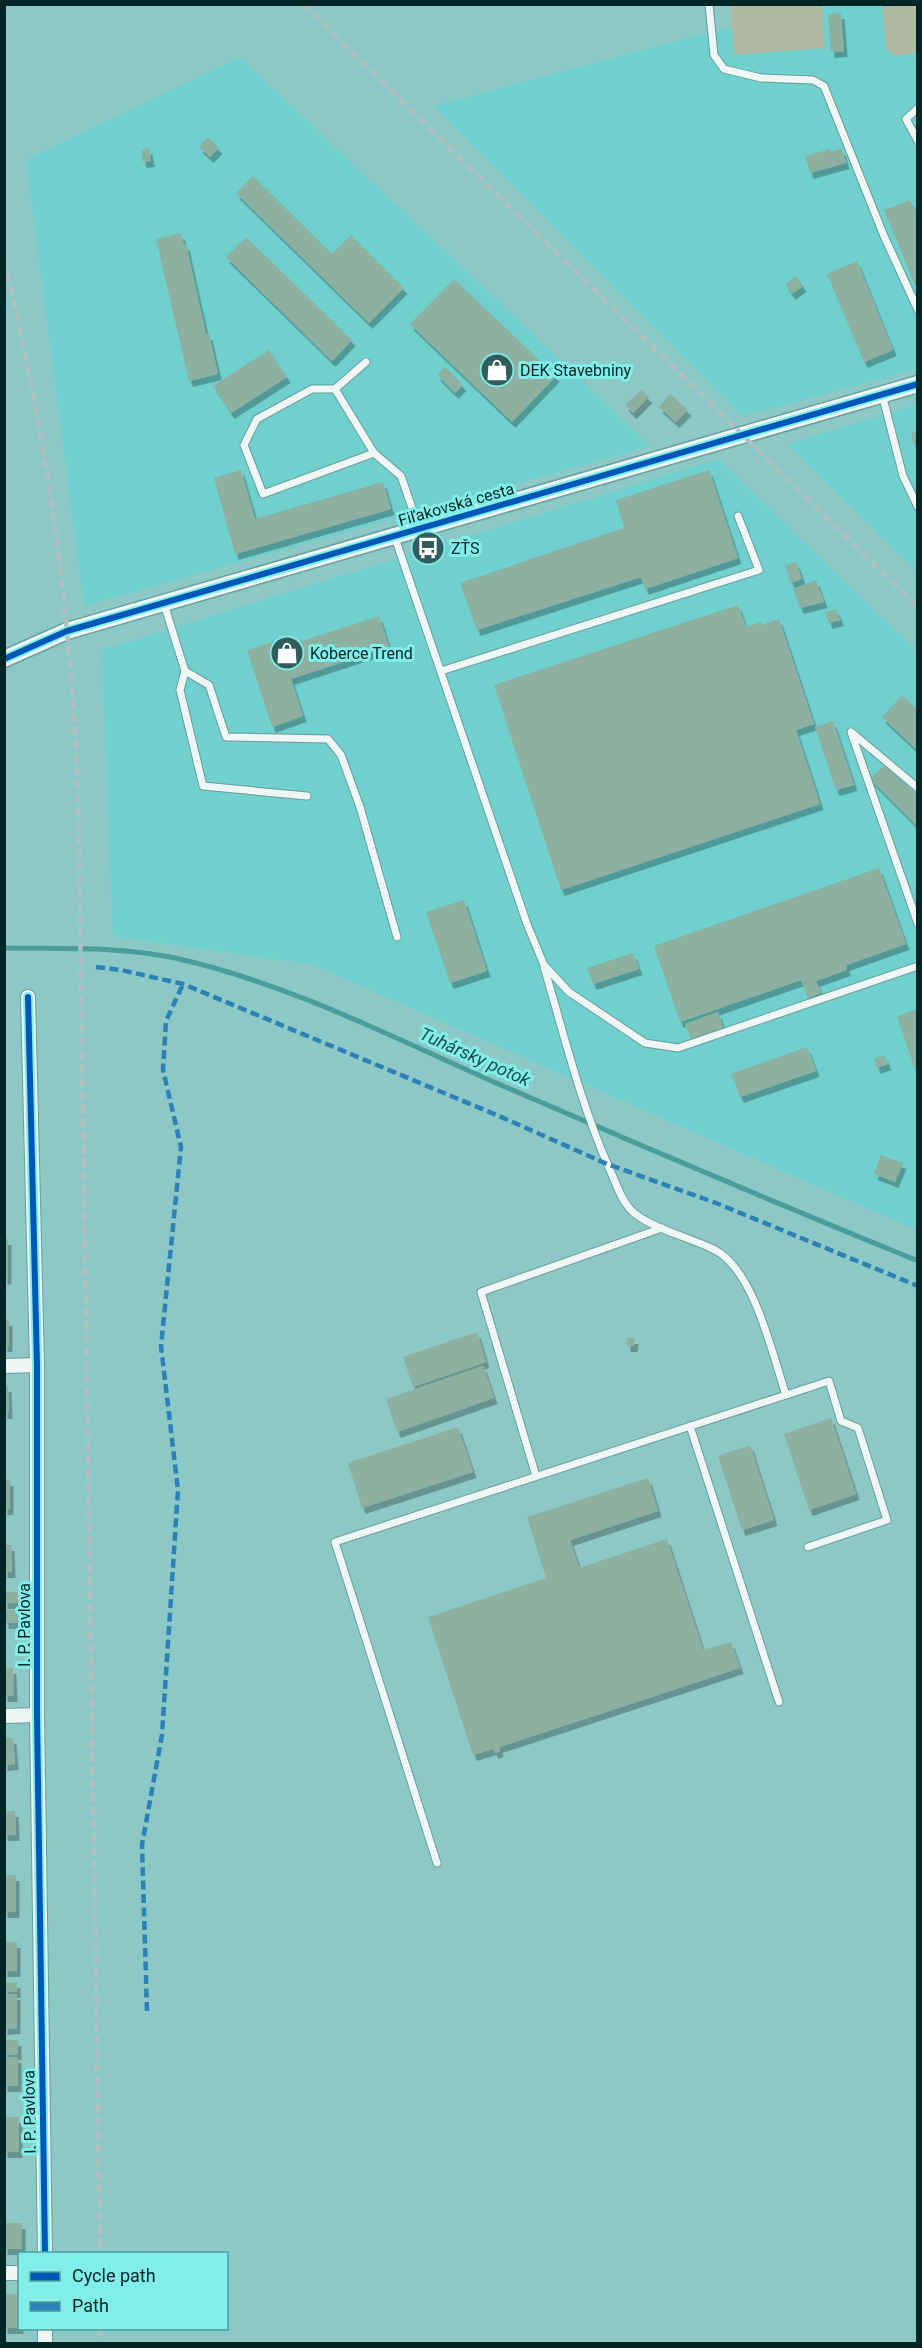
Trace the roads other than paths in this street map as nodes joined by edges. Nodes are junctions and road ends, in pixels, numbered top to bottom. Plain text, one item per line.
1 (709, 4) edge
2 (918, 108) edge
3 (918, 141) edge
4 (918, 310) edge
5 (366, 362) dead end
6 (918, 384) edge
7 (336, 388) junction
8 (882, 394) junction
9 (374, 453) junction
10 (918, 507) edge
11 (738, 516) dead end
12 (419, 528) junction
13 (394, 535) junction
14 (164, 602) junction
15 (4, 659) edge
16 (185, 671) junction
17 (441, 671) junction
18 (918, 788) edge
19 (307, 796) dead end
20 (918, 924) edge
21 (397, 937) dead end
22 (544, 965) junction
23 (918, 966) edge
24 (28, 997) dead end
25 (662, 1228) junction
26 (37, 1365) junction
27 (4, 1366) edge
28 (786, 1395) junction
29 (690, 1426) junction
30 (536, 1476) junction
31 (808, 1547) dead end
32 (779, 1702) dead end
33 (37, 1715) junction
34 (4, 1716) edge
35 (437, 1863) dead end
36 (45, 2252) edge

1 - 4 lane
2 - 3 lane
5 - 7 lane
6 - 8 street, Fiľakovská cesta
7 - 9 lane
7 - 9 lane
8 - 10 lane
8 - 12 street, Fiľakovská cesta
9 - 12 lane
11 - 17 lane
12 - 13 street, Fiľakovská cesta
13 - 14 street, Fiľakovská cesta
13 - 17 lane
14 - 15 street, Fiľakovská cesta
14 - 16 lane
16 - 19 lane
16 - 21 lane
17 - 22 lane
18 - 20 lane
22 - 23 lane
22 - 25 lane
24 - 26 street, I. P. Pavlova
25 - 28 lane
25 - 30 lane
26 - 27 street
26 - 33 street, I. P. Pavlova
28 - 29 lane
28 - 31 lane
29 - 30 lane
29 - 32 lane
30 - 35 lane
33 - 34 street
33 - 36 street, I. P. Pavlova

